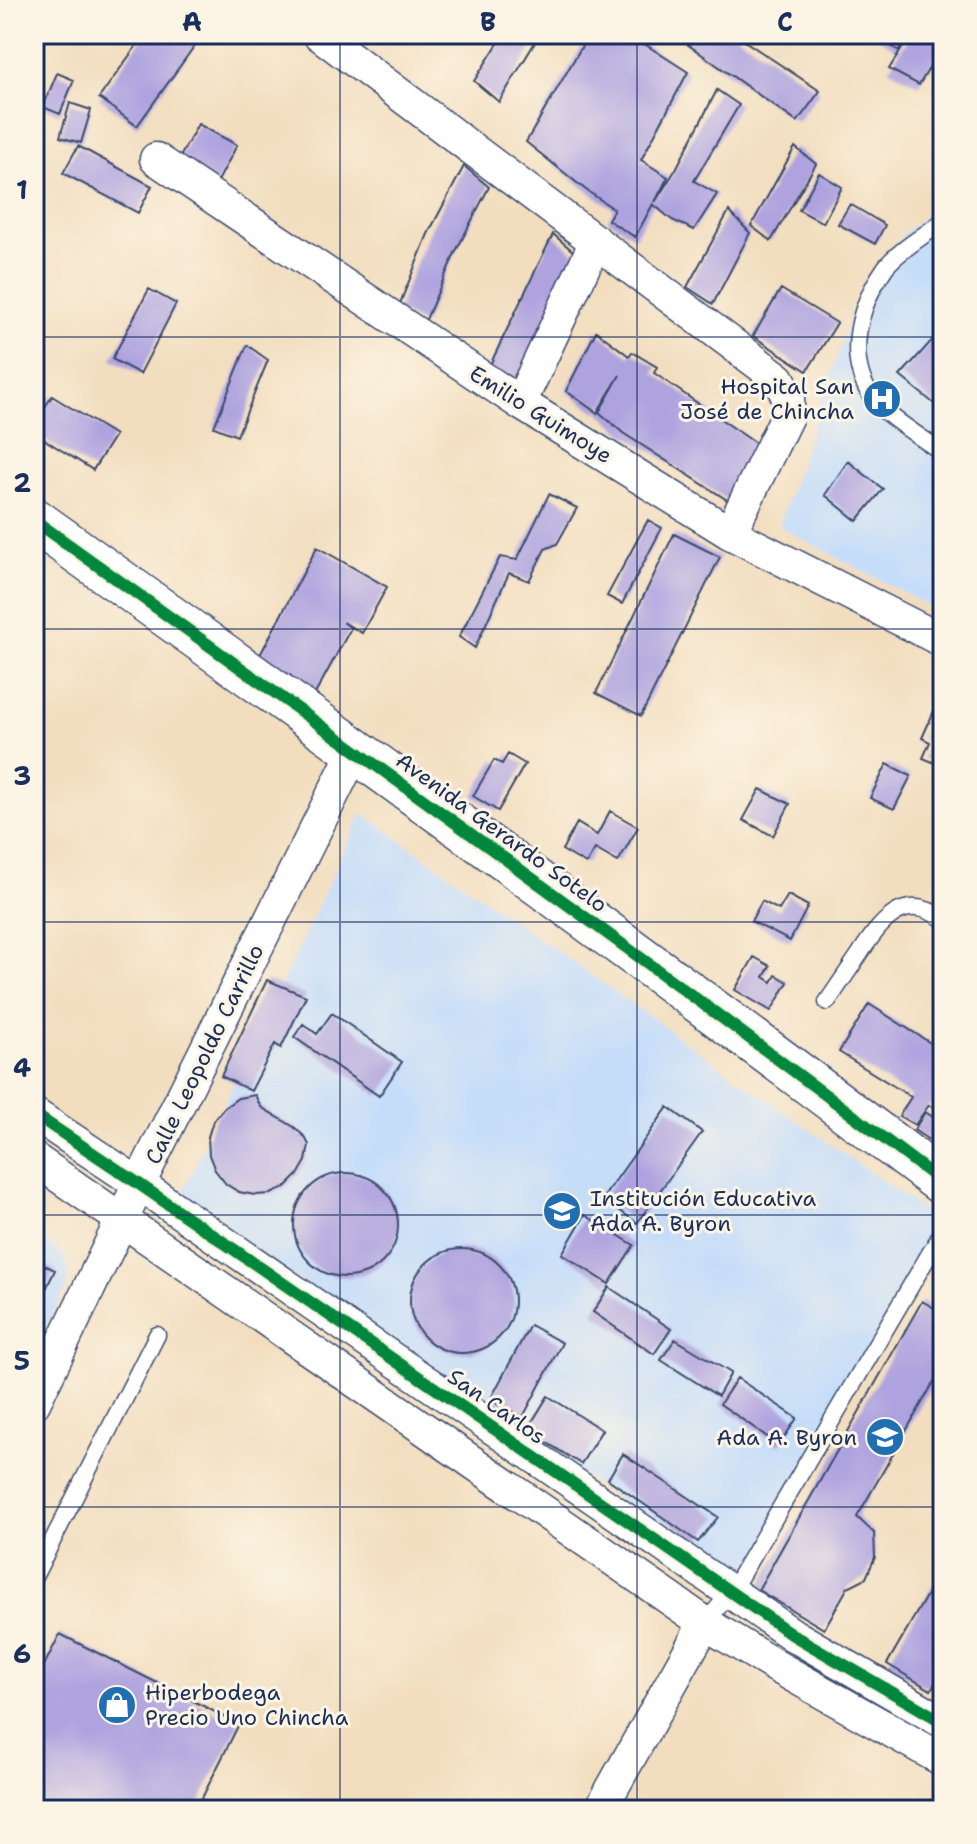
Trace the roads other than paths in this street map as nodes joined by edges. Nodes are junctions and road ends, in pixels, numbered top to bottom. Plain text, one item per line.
1 (319, 34) edge
2 (156, 159) dead end
3 (943, 221) edge
4 (596, 241) junction
5 (520, 403) junction
6 (943, 453) edge
7 (34, 520) edge
8 (730, 533) junction
9 (943, 641) edge
10 (355, 750) junction
11 (943, 919) edge
12 (827, 1002) dead end
13 (34, 1114) edge
14 (34, 1159) edge
15 (943, 1183) edge
16 (139, 1184) junction
17 (122, 1220) junction
18 (943, 1231) edge
19 (157, 1335) dead end
20 (34, 1403) edge
21 (34, 1577) edge
22 (731, 1592) junction
23 (705, 1623) junction
24 (943, 1722) edge
25 (943, 1760) edge
26 (600, 1810) edge

1 - 4 street
2 - 5 street, Emilio Guimoye
3 - 6 lane
4 - 5 street
4 - 8 street
5 - 8 street, Emilio Guimoye
7 - 10 street, Avenida Gerardo Sotelo
8 - 9 street, Emilio Guimoye
10 - 15 street, Avenida Gerardo Sotelo
10 - 16 street, Calle Leopoldo Carrillo
11 - 12 lane
13 - 16 street, San Carlos
14 - 17 street
16 - 17 street, Calle Leopoldo Carrillo
16 - 22 street, San Carlos
17 - 20 street, Calle Leopoldo Carrillo
17 - 23 street
18 - 22 lane
19 - 21 lane
22 - 23 lane
22 - 24 street, San Carlos
23 - 25 street
23 - 26 street

